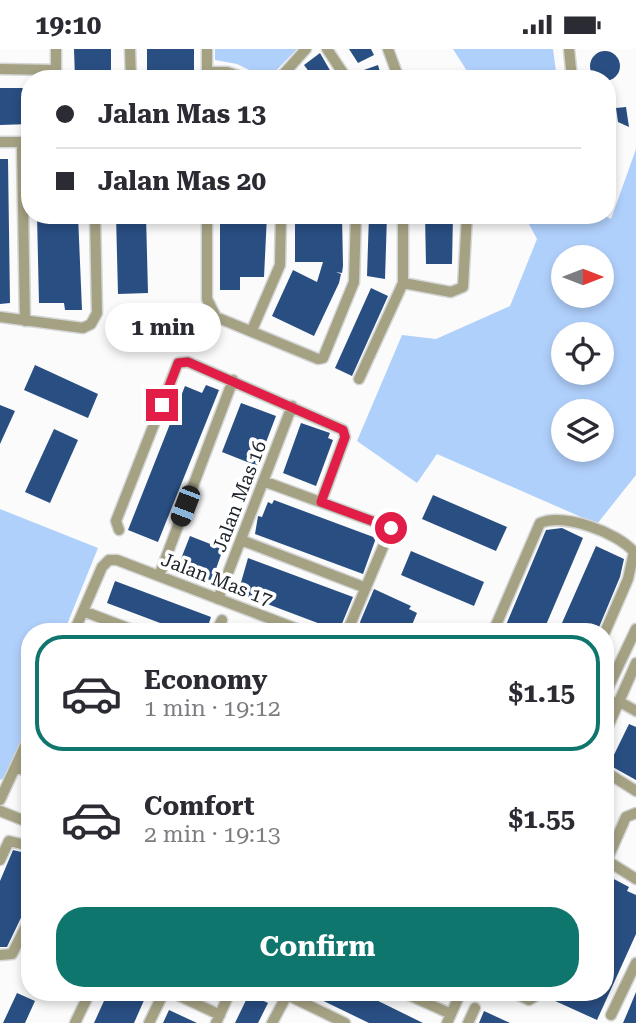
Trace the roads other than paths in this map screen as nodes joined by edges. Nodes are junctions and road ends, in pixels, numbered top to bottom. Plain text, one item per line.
1 (56, 49) edge
2 (130, 49) edge
3 (207, 49) edge
4 (306, 49) edge
5 (327, 49) edge
6 (388, 49) edge
7 (569, 49) edge
8 (0, 69) edge
9 (55, 70) edge
10 (131, 70) edge
11 (207, 70) edge
12 (287, 70) edge
13 (341, 70) edge
14 (396, 70) edge
15 (571, 70) edge
16 (21, 71) edge
17 (0, 142) edge
18 (21, 144) edge
19 (26, 224) edge
20 (95, 224) edge
21 (207, 224) edge
22 (281, 224) edge
23 (356, 224) edge
24 (403, 224) edge
25 (466, 224) edge
26 (402, 283) junction
27 (0, 317) edge
28 (25, 321) junction
29 (252, 330) junction
30 (359, 379) dead end
31 (233, 380) junction
32 (292, 406) junction
33 (263, 481) junction
34 (321, 502) junction
35 (119, 530) dead end
36 (241, 540) junction
37 (159, 576) junction
38 (366, 588) junction
39 (218, 599) junction
40 (83, 611) junction
41 (222, 620) dead end
42 (78, 623) edge
43 (114, 623) edge
44 (220, 623) edge
45 (273, 623) edge
46 (351, 623) edge
47 (497, 623) edge
48 (609, 623) edge
49 (636, 629) edge
50 (636, 663) edge
51 (614, 675) edge
52 (618, 701) junction
53 (614, 711) edge
54 (636, 711) edge
55 (21, 756) edge
56 (16, 767) junction
57 (21, 769) edge
58 (614, 777) edge
59 (636, 791) edge
60 (1, 793) edge
61 (0, 811) edge
62 (636, 813) edge
63 (21, 819) edge
64 (614, 843) edge
65 (21, 844) edge
66 (0, 860) edge
67 (614, 866) edge
68 (636, 879) edge
69 (21, 939) edge
70 (17, 948) junction
71 (21, 950) edge
72 (0, 955) edge
73 (636, 963) edge
74 (86, 1001) edge
75 (160, 1001) edge
76 (187, 1001) edge
77 (226, 1001) edge
78 (281, 1001) edge
79 (297, 1001) edge
80 (418, 1001) edge
81 (457, 1001) edge
82 (475, 1008) dead end
83 (611, 1016) dead end
84 (218, 1019) edge
85 (449, 1019) edge
86 (331, 1020) edge
87 (75, 1023) edge
88 (149, 1023) edge
89 (272, 1023) edge
90 (345, 1023) edge
91 (468, 1023) edge

1 - 9 street
2 - 10 street
3 - 11 street
4 - 12 street
5 - 13 street
6 - 14 street
7 - 15 street
8 - 16 street
17 - 18 street
19 - 28 street
20 - 28 street
21 - 29 street
22 - 29 street
23 - 29 street
24 - 26 street
25 - 26 street
26 - 30 street
27 - 28 street
31 - 32 street
31 - 35 street
31 - 37 street
32 - 33 street, Jalan Mas 16
32 - 34 street
33 - 34 street
33 - 36 street, Jalan Mas 16
34 - 38 street
36 - 38 street
36 - 39 street, Jalan Mas 16
37 - 39 street, Jalan Mas 17
37 - 40 street, Jalan Mas 17
38 - 46 street
39 - 45 street, Jalan Mas 17
40 - 42 street
40 - 43 street
41 - 44 street
47 - 48 street
49 - 51 street
50 - 52 street
52 - 53 street
52 - 54 street
55 - 56 street
56 - 57 street
56 - 60 street
58 - 59 street
61 - 63 street
62 - 64 street
65 - 66 street
67 - 68 street
69 - 70 street
70 - 71 street
70 - 72 street
73 - 83 street
74 - 87 street
75 - 88 street
76 - 84 street
77 - 84 street
78 - 89 street
79 - 86 street
80 - 85 street
81 - 85 street
82 - 91 street
86 - 90 street

